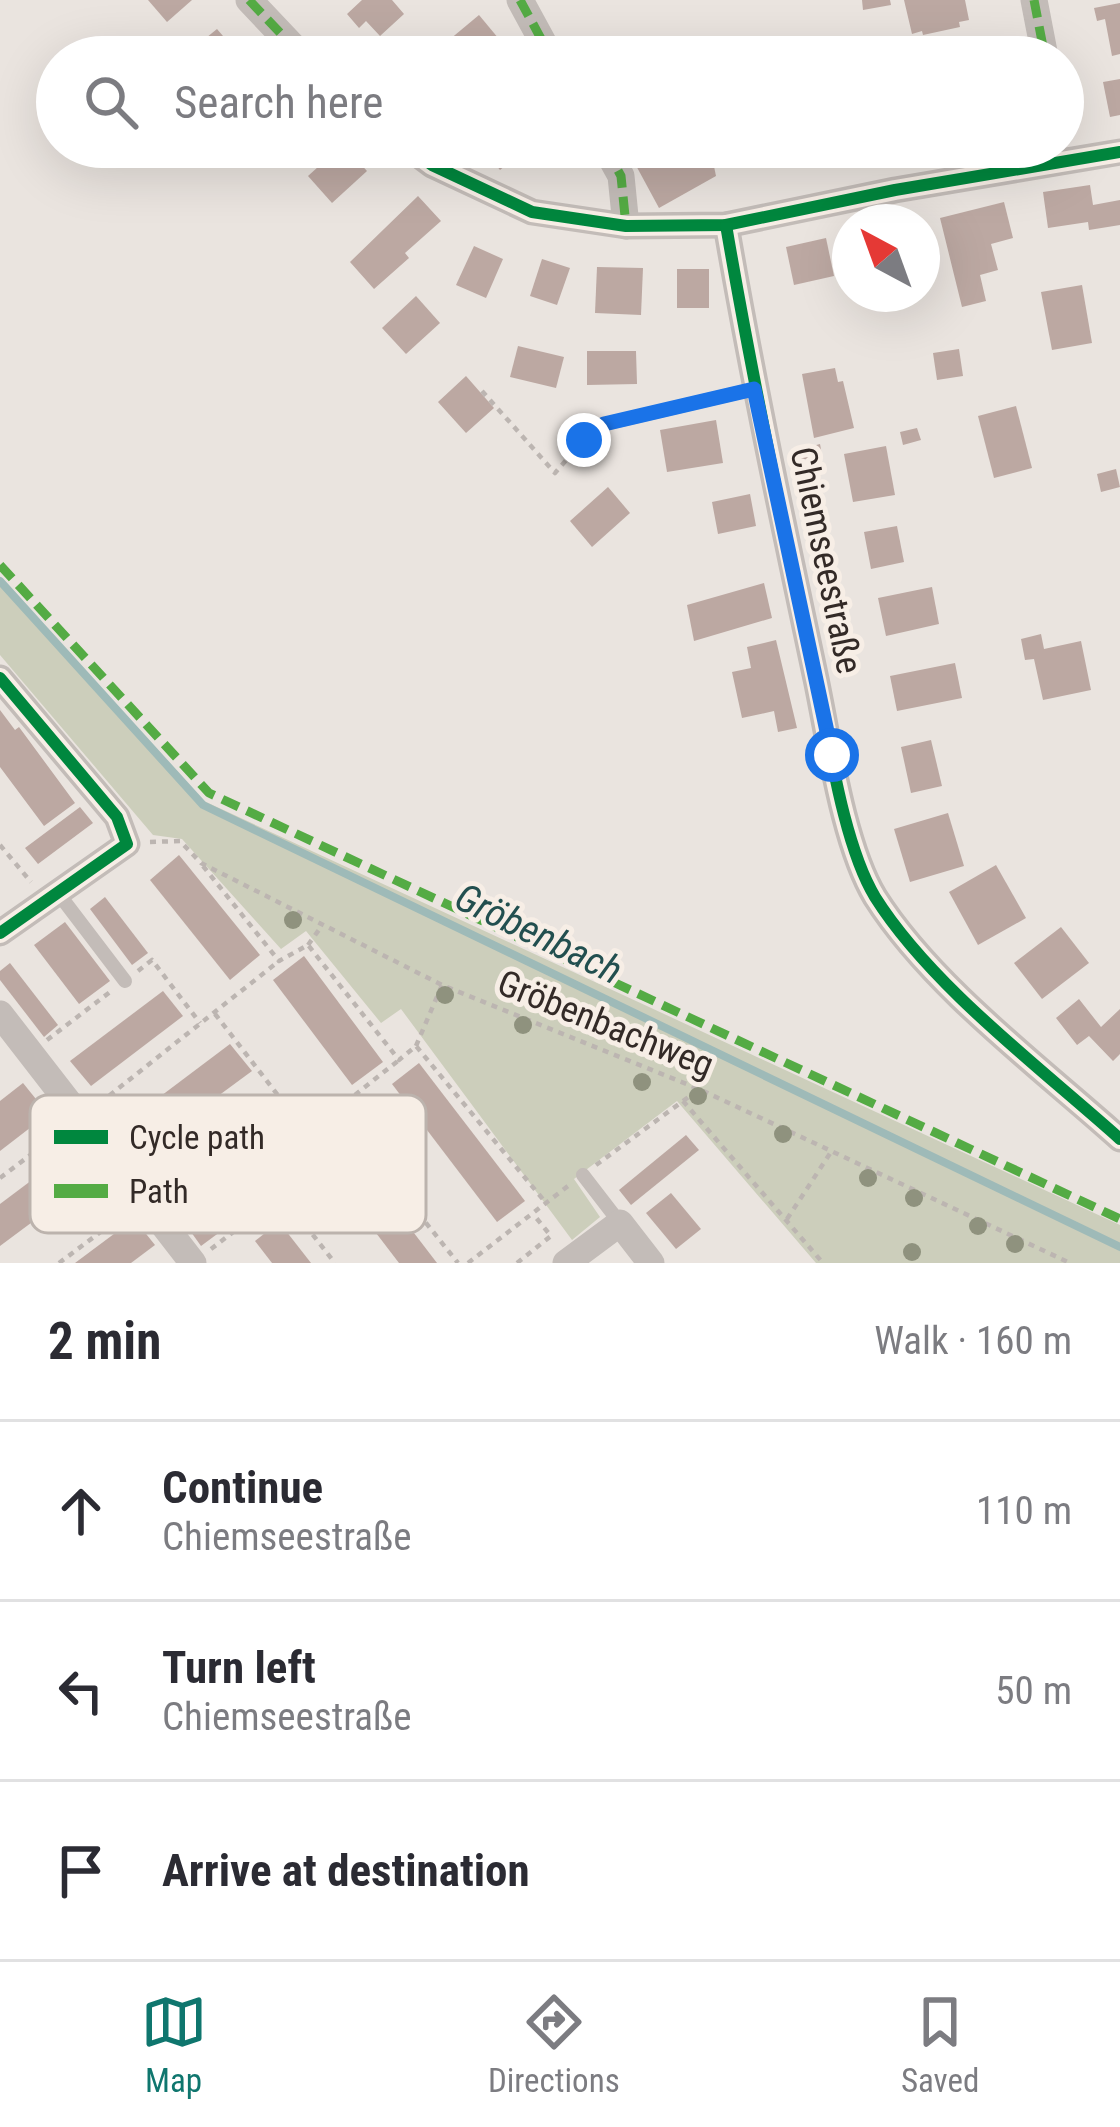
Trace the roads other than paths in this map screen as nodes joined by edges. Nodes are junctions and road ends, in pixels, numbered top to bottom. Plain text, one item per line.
1 (249, 0) edge
2 (520, 0) edge
3 (1034, 0) edge
4 (283, 36) edge
5 (539, 36) edge
6 (1041, 36) edge
7 (1084, 152) edge
8 (1120, 152) edge
9 (438, 168) edge
10 (617, 168) edge
11 (993, 168) edge
12 (726, 224) junction
13 (626, 226) junction
14 (754, 389) junction
15 (584, 440) road end
16 (0, 678) edge
17 (52, 897) junction
18 (0, 933) edge
19 (125, 981) road end
20 (0, 1014) edge
21 (63, 1095) edge
22 (1120, 1139) edge
23 (583, 1175) road end
24 (620, 1223) junction
25 (170, 1233) edge
26 (193, 1263) edge
27 (566, 1263) edge
28 (650, 1263) edge

1 - 4 street
2 - 5 street
3 - 6 street
7 - 8 street
9 - 13 street
10 - 13 street
11 - 12 street
12 - 13 street
12 - 14 street, Chiemseestraße
14 - 15 lane
14 - 22 street, Chiemseestraße
16 - 17 street
17 - 18 street
17 - 19 lane
20 - 21 street
23 - 24 lane
24 - 27 street
24 - 28 street
25 - 26 street

